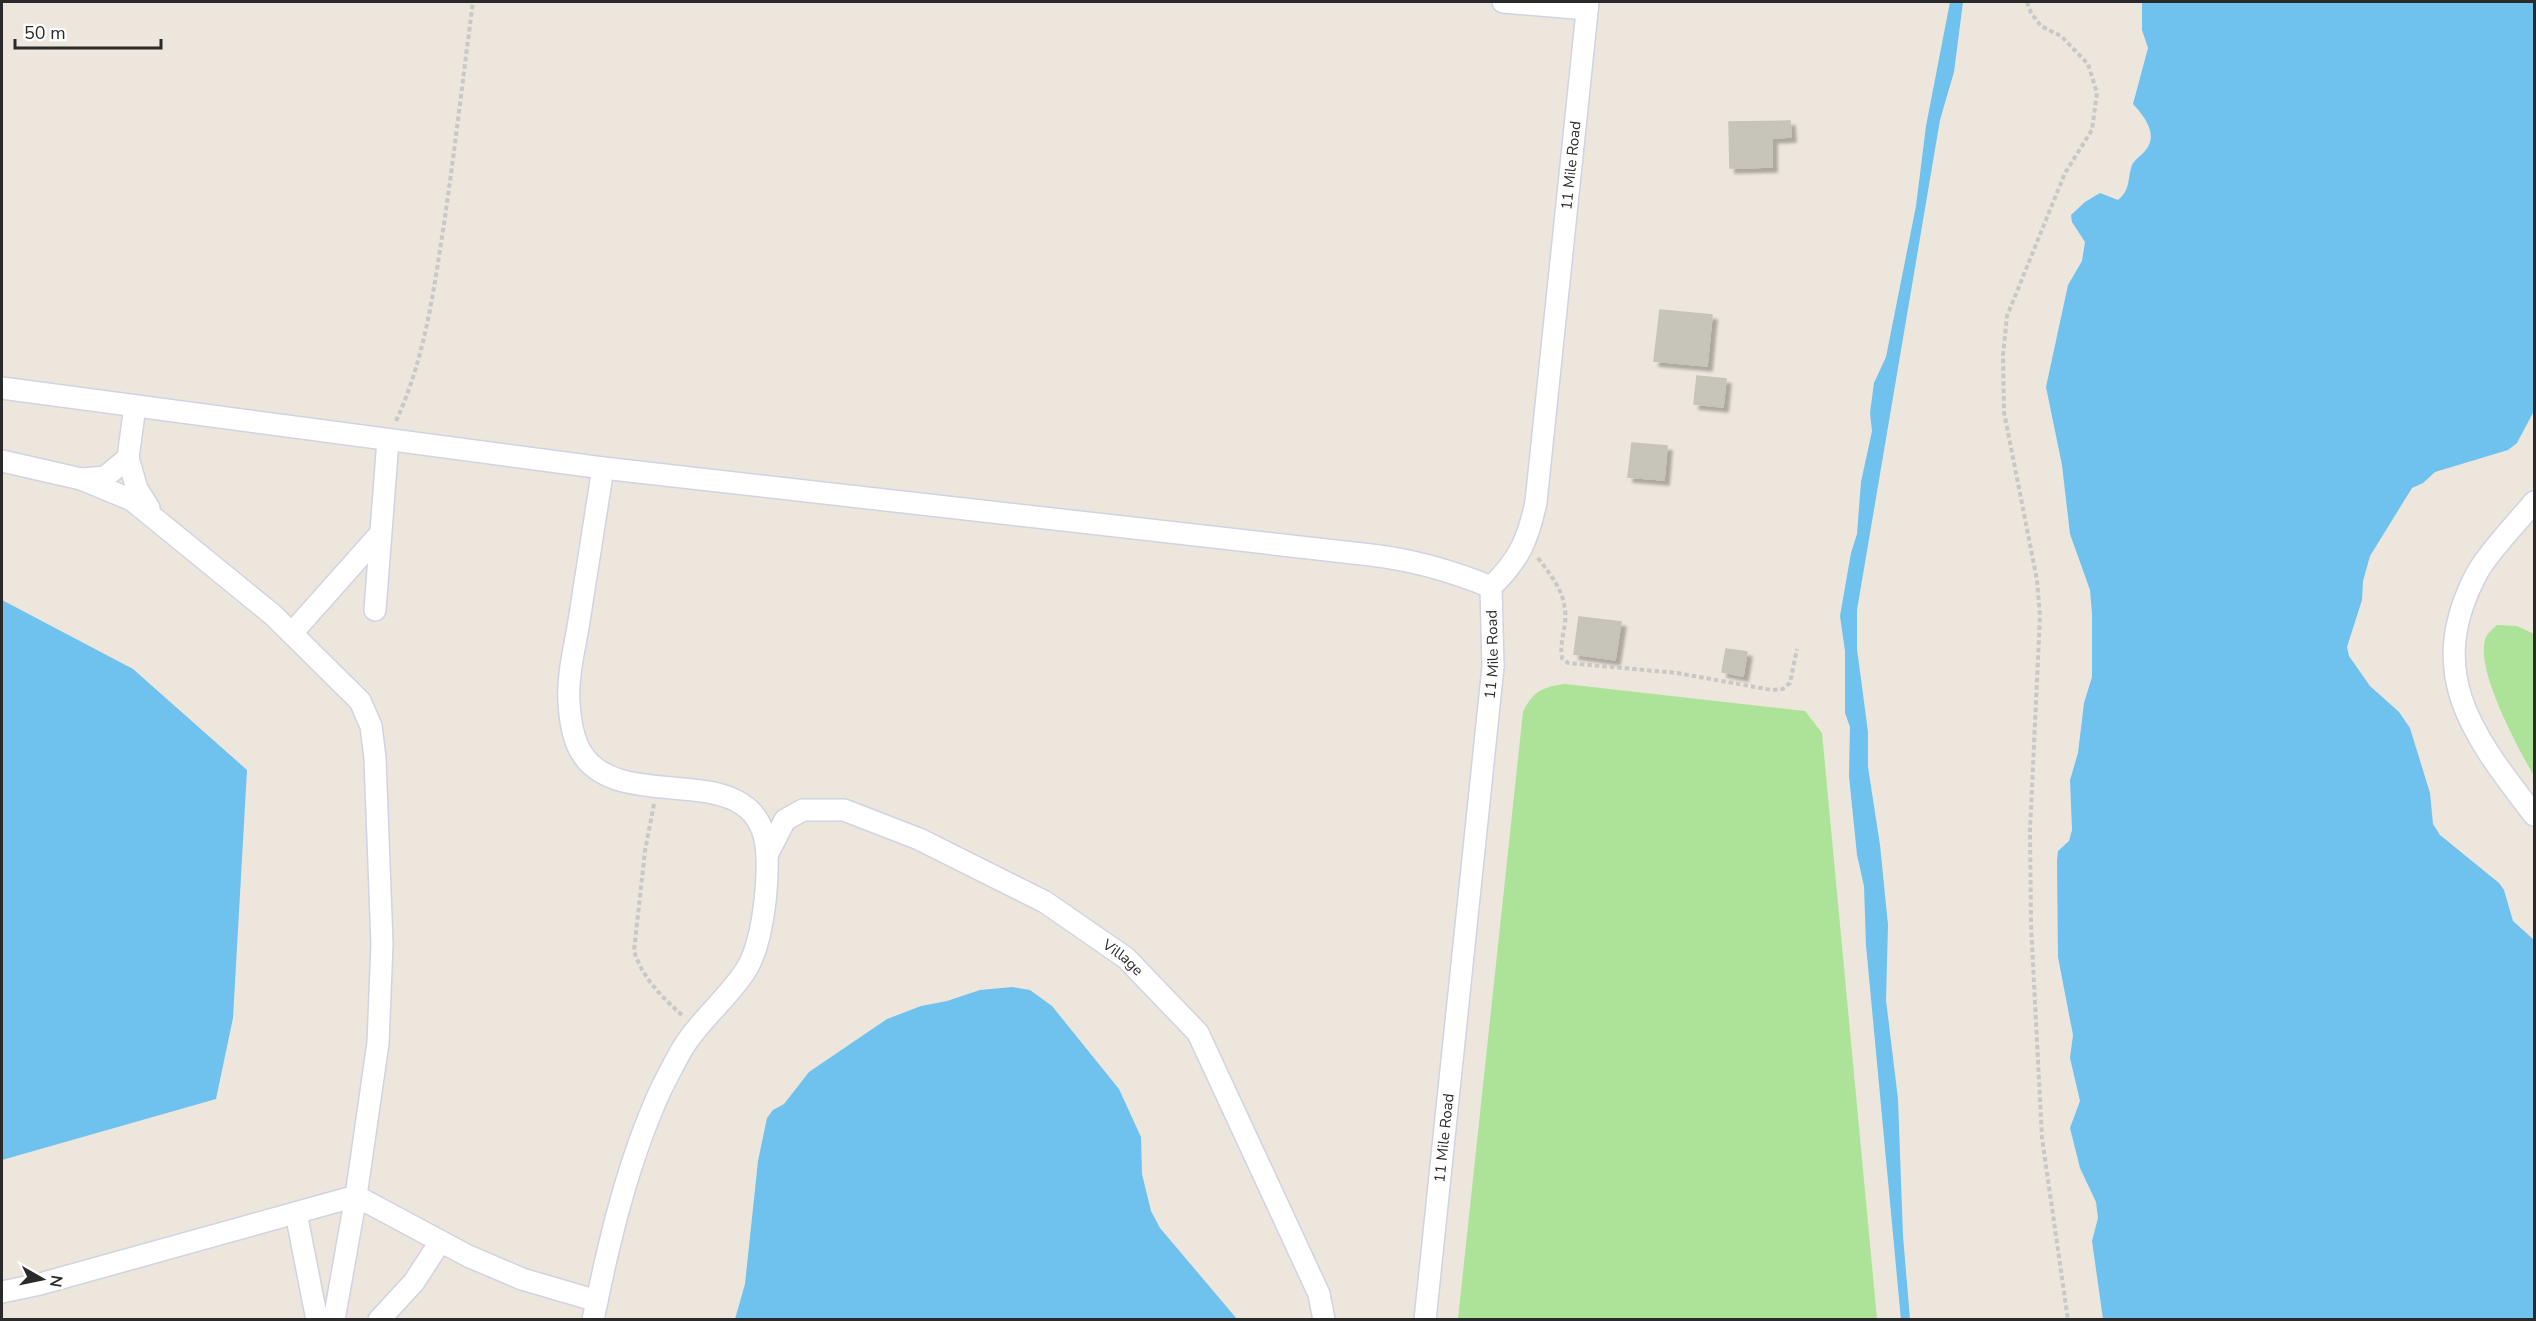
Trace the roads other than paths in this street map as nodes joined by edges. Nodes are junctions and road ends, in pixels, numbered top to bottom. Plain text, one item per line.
1 (1503, 2) edge
2 (1587, 5) edge
3 (2, 388) edge
4 (135, 406) junction
5 (388, 440) junction
6 (128, 459) junction
7 (2, 461) edge
8 (603, 468) junction
9 (81, 479) junction
10 (2535, 502) edge
11 (156, 519) junction
12 (380, 534) junction
13 (1491, 587) junction
14 (375, 610) dead end
15 (292, 633) junction
16 (2535, 815) edge
17 (767, 855) junction
18 (356, 1196) junction
19 (296, 1213) junction
20 (440, 1242) junction
21 (2, 1292) edge
22 (595, 1310) edge
23 (317, 1320) edge
24 (334, 1320) edge
25 (379, 1320) edge
26 (1324, 1320) edge
27 (1425, 1320) edge

1 - 2 street
2 - 13 street, 11 Mile Road
3 - 4 street
4 - 5 street
4 - 6 street
5 - 8 street
5 - 12 street
6 - 9 street
6 - 11 street
7 - 9 street
8 - 13 street
8 - 17 street
9 - 11 street
10 - 16 street
11 - 15 street
12 - 14 street
12 - 15 street
13 - 27 street, 11 Mile Road
15 - 18 street
17 - 22 street
17 - 26 street, Village
18 - 19 street
18 - 20 street
18 - 24 street
19 - 21 street
19 - 23 street
20 - 22 street
20 - 25 street

